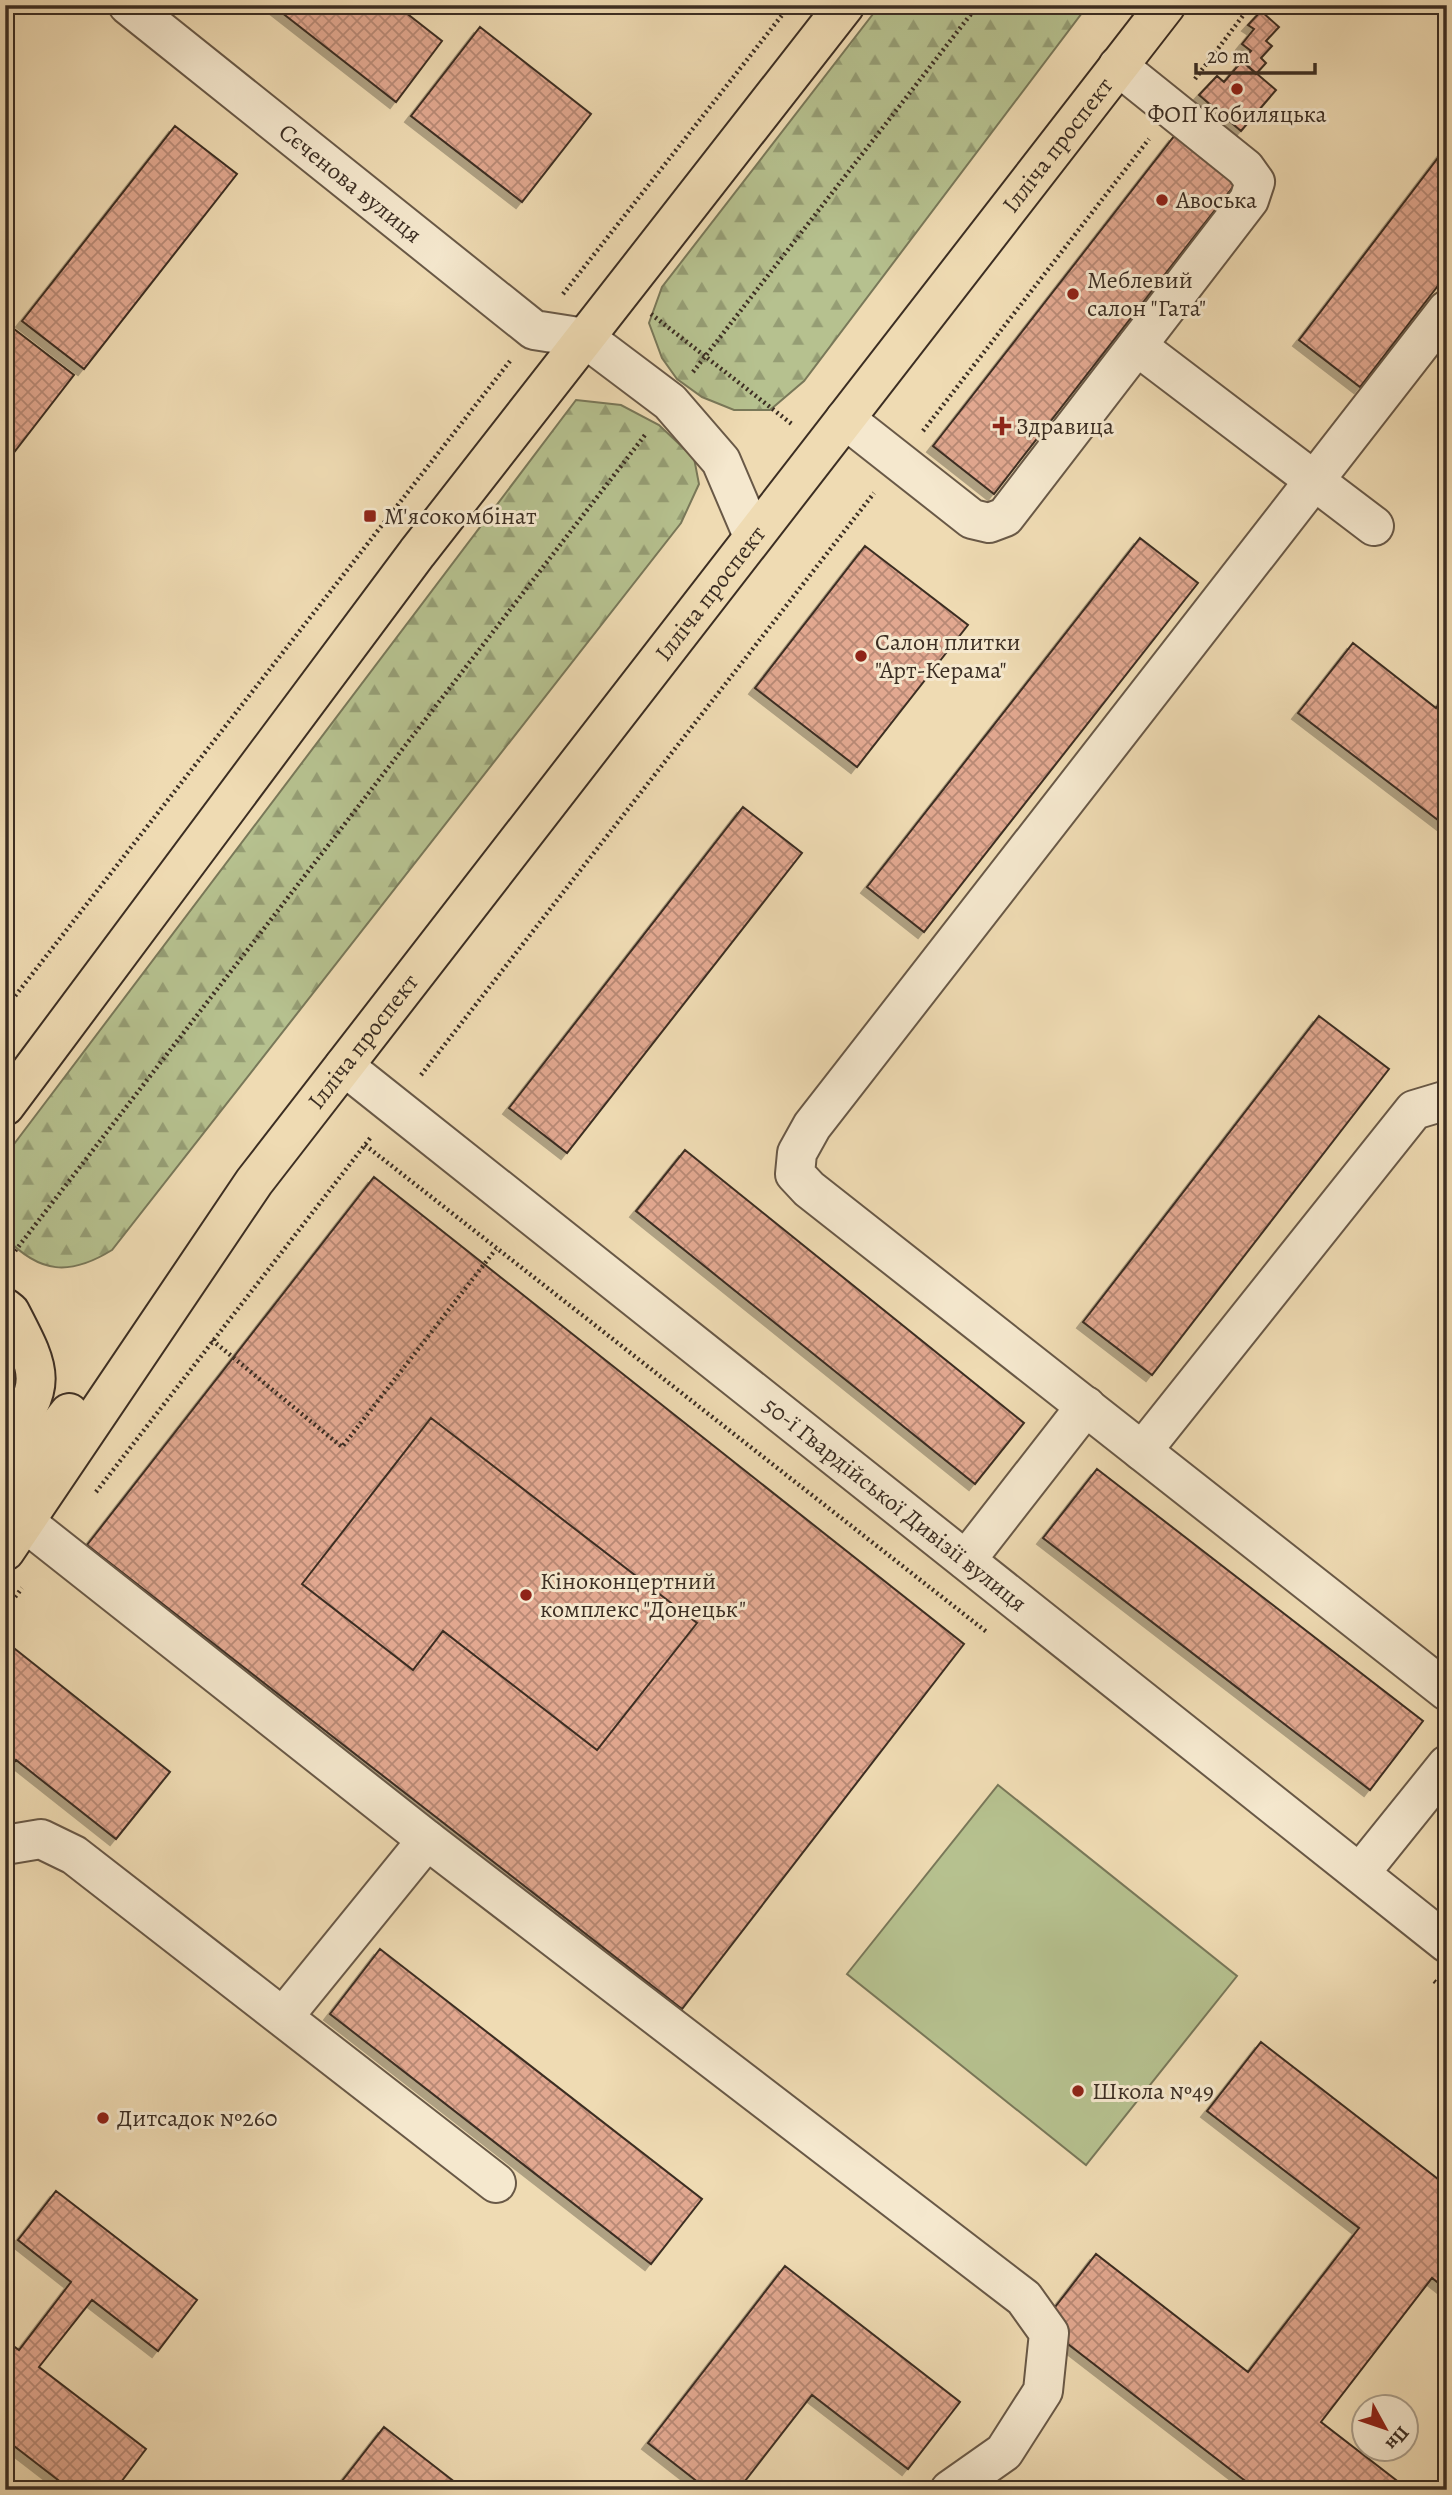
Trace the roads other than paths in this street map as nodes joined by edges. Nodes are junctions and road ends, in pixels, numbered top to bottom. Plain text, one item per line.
1 (128, 5) edge
2 (845, 5) edge
3 (1166, 5) edge
4 (1118, 66) junction
5 (1447, 310) edge
6 (585, 338) junction
7 (1137, 346) junction
8 (845, 419) junction
9 (1314, 480) junction
10 (1374, 526) dead end
11 (753, 536) junction
12 (344, 1066) junction
13 (1447, 1103) edge
14 (5, 1106) edge
15 (5, 1308) edge
16 (1086, 1406) junction
17 (5, 1439) edge
18 (1142, 1451) junction
19 (12, 1522) edge
20 (965, 1560) junction
21 (1447, 1691) edge
22 (1447, 1765) edge
23 (427, 1840) junction
24 (5, 1845) edge
25 (1360, 1874) junction
26 (1447, 1942) edge
27 (284, 2016) junction
28 (496, 2183) dead end
29 (950, 2490) edge

1 - 6 street, Сєченова вулиця
2 - 6 main road
3 - 4 main road, Ілліча проспект
4 - 7 street
4 - 8 main road, Ілліча проспект
5 - 9 street
6 - 11 street
6 - 14 main road
7 - 8 street
7 - 9 street
8 - 11 main road, Ілліча проспект
9 - 10 street
9 - 16 street
11 - 12 main road, Ілліча проспект
12 - 19 main road, Ілліча проспект
12 - 20 street, 50-ї Гвардійської Дивізії вулиця
13 - 18 street
15 - 17 main road
16 - 18 street
16 - 20 street
18 - 21 street
19 - 23 street
20 - 25 street, 50-ї Гвардійської Дивізії вулиця
22 - 25 street
23 - 27 street
23 - 29 street
24 - 27 street
25 - 26 street, 50-ї Гвардійської Дивізії вулиця
27 - 28 street

